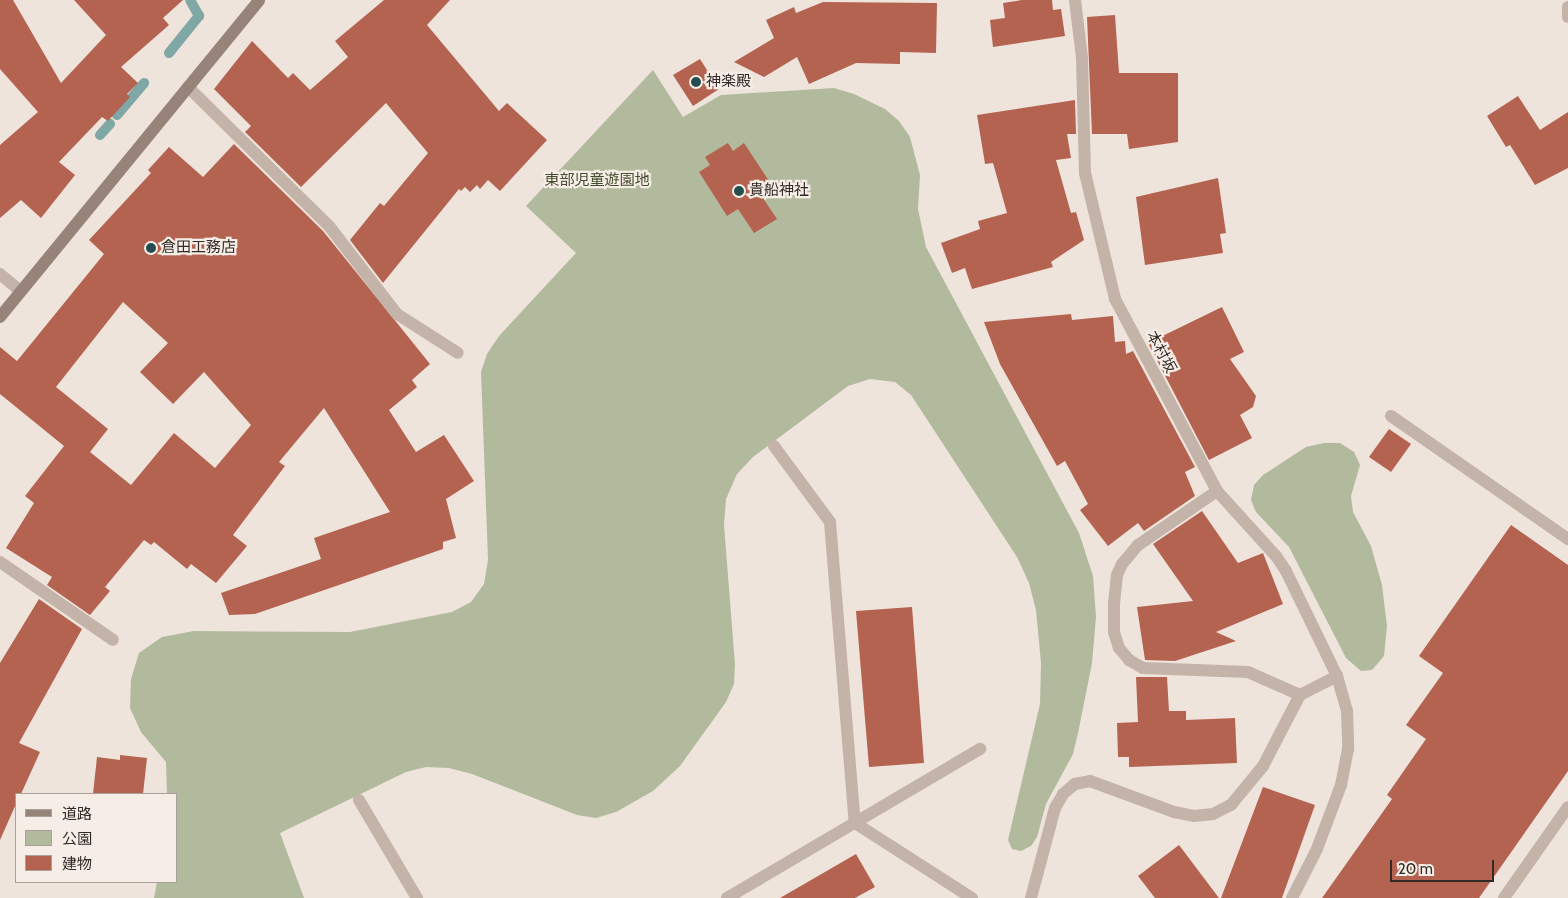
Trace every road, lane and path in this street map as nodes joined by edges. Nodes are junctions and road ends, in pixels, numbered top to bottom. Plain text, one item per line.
1 (258, 0) edge
2 (1075, 0) edge
3 (1568, 7) edge
4 (1568, 17) edge
5 (188, 87) junction
6 (0, 274) edge
7 (20, 291) junction
8 (0, 317) edge
9 (458, 353) dead end
10 (1391, 416) dead end
11 (774, 446) dead end
12 (1217, 491) junction
13 (1568, 539) edge
14 (0, 562) edge
15 (114, 640) dead end
16 (1337, 676) junction
17 (1300, 695) junction
18 (980, 749) dead end
19 (358, 800) dead end
20 (1568, 807) edge
21 (855, 823) junction
22 (417, 898) edge
23 (727, 898) edge
24 (972, 898) edge
25 (1031, 898) edge
26 (1292, 898) edge
27 (1504, 898) edge

1 - 5 street
2 - 12 street, 本村坂
3 - 4 street
5 - 7 street
5 - 9 street
6 - 7 street
7 - 8 street
10 - 13 street
11 - 21 street
12 - 16 street, 本村坂
12 - 17 street
14 - 15 street
16 - 17 street
16 - 26 street, 本村坂
17 - 25 street
18 - 21 street
19 - 22 street
20 - 27 street
21 - 23 street
21 - 24 street

